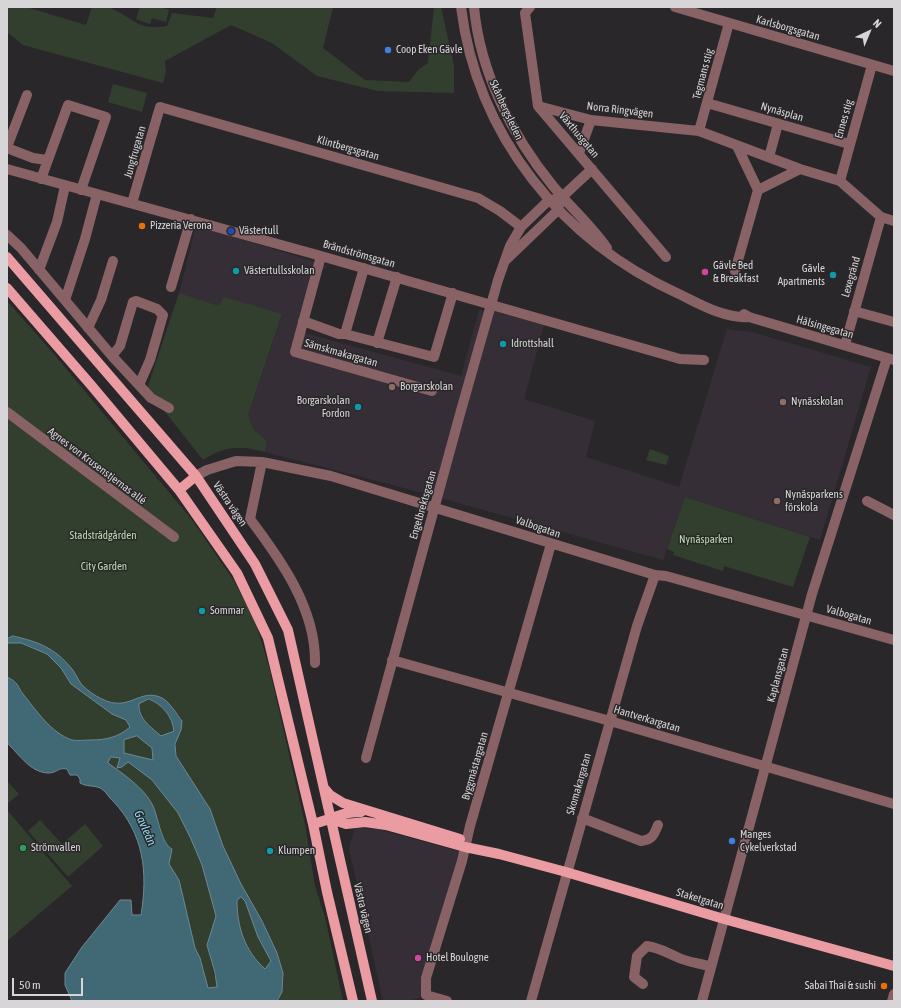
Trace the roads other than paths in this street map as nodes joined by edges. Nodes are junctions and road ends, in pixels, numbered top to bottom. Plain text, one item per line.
1 (461, 7) edge
2 (474, 7) edge
3 (530, 7) edge
4 (675, 7) edge
5 (729, 23) junction
6 (872, 65) junction
7 (894, 71) edge
8 (27, 95) dead end
9 (707, 103) junction
10 (538, 106) junction
11 (160, 107) joint
12 (590, 120) junction
13 (778, 124) junction
14 (699, 131) junction
15 (849, 144) junction
16 (737, 146) junction
17 (7, 148) edge
18 (579, 153) junction
19 (768, 157) junction
20 (48, 160) junction
21 (7, 169) edge
22 (592, 169) junction
23 (800, 169) junction
24 (41, 179) junction
25 (840, 181) junction
26 (65, 186) junction
27 (81, 190) junction
28 (758, 190) junction
29 (96, 194) junction
30 (562, 197) junction
31 (548, 201) junction
32 (132, 203) junction
33 (558, 211) junction
34 (881, 217) junction
35 (191, 219) junction
36 (894, 221) edge
37 (521, 228) junction
38 (7, 235) edge
39 (612, 254) junction
40 (321, 256) junction
41 (7, 257) edge
42 (666, 257) dead end
43 (506, 260) junction
44 (113, 261) dead end
45 (364, 268) junction
46 (39, 270) junction
47 (735, 271) dead end
48 (397, 278) junction
49 (171, 287) dead end
50 (7, 288) edge
51 (452, 293) junction
52 (65, 300) junction
53 (491, 304) junction
54 (854, 311) junction
55 (303, 321) junction
56 (894, 322) edge
57 (88, 328) junction
58 (345, 334) junction
59 (377, 343) junction
60 (845, 344) junction
61 (112, 356) junction
62 (891, 359) edge
63 (704, 360) dead end
64 (139, 385) junction
65 (432, 391) dead end
66 (169, 408) dead end
67 (7, 412) edge
68 (262, 462) junction
69 (196, 476) junction
70 (179, 490) junction
71 (867, 501) dead end
72 (435, 508) junction
73 (894, 515) edge
74 (174, 537) dead end
75 (551, 544) junction
76 (655, 575) junction
77 (806, 615) junction
78 (894, 640) edge
79 (392, 660) junction
80 (314, 663) dead end
81 (508, 693) junction
82 (610, 721) junction
83 (366, 758) dead end
84 (765, 767) junction
85 (324, 788) junction
86 (894, 804) edge
87 (373, 813) junction
88 (582, 818) junction
89 (331, 819) junction
90 (313, 824) junction
91 (658, 825) dead end
92 (466, 844) junction
93 (566, 872) junction
94 (724, 919) junction
95 (894, 966) edge
96 (711, 967) junction
97 (643, 984) dead end
98 (894, 994) edge
99 (353, 1001) edge
100 (372, 1001) edge
101 (447, 1001) edge
102 (531, 1001) edge
103 (702, 1001) edge
104 (892, 1001) edge

1 - 31 street, Skånbergsleden
2 - 30 street, Skånbergsleden
3 - 10 street
4 - 5 street, Karlsborgsgatan
5 - 6 street, Karlsborgsgatan
5 - 9 street, Tegmans stig
6 - 7 street, Karlsborgsgatan
6 - 15 street, Ennes stig
8 - 17 street
9 - 13 street, Nynäsplan
9 - 14 street, Tegmans stig
10 - 12 street, Norra Ringvägen
10 - 18 street, Växthusgatan
11 - 32 street, Jungfrugatan
11 - 37 street, Klintbergsgatan
12 - 14 street, Norra Ringvägen
12 - 18 street
13 - 15 street, Nynäsplan
13 - 19 street
14 - 16 street
15 - 25 street, Ennes stig
16 - 19 street
16 - 28 street
17 - 20 street
18 - 22 street, Växthusgatan
19 - 23 street
20 - 24 street
20 - 27 street
21 - 24 street, Brändströmsgatan
22 - 30 street
22 - 42 street, Växthusgatan
23 - 25 street
23 - 28 street
24 - 26 street, Brändströmsgatan
25 - 34 street
26 - 27 street, Brändströmsgatan
26 - 46 street
27 - 29 street, Brändströmsgatan
28 - 47 street
29 - 32 street, Brändströmsgatan
29 - 52 street
30 - 31 street, Engelbrektsgatan
30 - 33 street
30 - 39 street, Hälsingegatan
31 - 33 street, Skånbergsleden
31 - 37 street, Engelbrektsgatan
32 - 35 street, Brändströmsgatan
33 - 39 street, Hälsingegatan
33 - 43 street, Engelbrektsgatan
34 - 36 street
34 - 54 street, Lexegränd
35 - 40 street, Brändströmsgatan
35 - 49 street
37 - 43 street, Engelbrektsgatan
38 - 46 street
39 - 60 street, Hälsingegatan
40 - 45 street, Brändströmsgatan
40 - 55 street, Sämskmakargatan
41 - 69 main road, Västra vägen
43 - 53 street, Engelbrektsgatan
44 - 57 street
45 - 48 street, Brändströmsgatan
45 - 58 street
46 - 52 street
48 - 51 street, Brändströmsgatan
48 - 59 street
50 - 70 main road
51 - 53 street, Brändströmsgatan
51 - 59 street
52 - 57 street
53 - 63 street, Brändströmsgatan
53 - 72 street, Engelbrektsgatan
54 - 56 street
54 - 60 street, Lexegränd
55 - 58 street
55 - 65 street, Sämskmakargatan
57 - 61 street
58 - 59 street
60 - 62 street, Hälsingegatan
61 - 64 street
61 - 64 street
62 - 77 street, Kaplansgatan
64 - 66 street
67 - 74 street, Agnes von Krusenstjernas allé
68 - 69 street, Valbogatan
68 - 72 street, Valbogatan
68 - 80 street
69 - 70 main road, Valbogatan
69 - 85 main road, Västra vägen
70 - 90 main road
71 - 73 street
72 - 75 street, Valbogatan
72 - 79 street, Engelbrektsgatan
75 - 76 street, Valbogatan
75 - 81 street, Byggmästargatan
76 - 77 street, Valbogatan
76 - 82 street, Skomakargatan
77 - 78 street, Valbogatan
77 - 84 street, Kaplansgatan
79 - 81 street, Hantverkargatan
79 - 83 street, Engelbrektsgatan
81 - 82 street, Hantverkargatan
81 - 92 street, Byggmästargatan
82 - 84 street, Hantverkargatan
82 - 88 street, Skomakargatan
84 - 86 street, Hantverkargatan
84 - 94 street, Kaplansgatan
85 - 87 main road, Staketgatan
85 - 89 main road, Västra vägen
87 - 89 main road, Staketgatan
87 - 92 main road, Staketgatan
88 - 91 street
88 - 93 street, Skomakargatan
89 - 90 main road
89 - 92 main road, Staketgatan
89 - 100 main road, Västra vägen
90 - 99 main road
92 - 93 main road, Staketgatan
92 - 101 street, Byggmästargatan
93 - 94 main road, Staketgatan
93 - 102 street, Skomakargatan
94 - 95 main road, Staketgatan
94 - 96 street, Kaplansgatan
96 - 97 street
96 - 103 street, Kaplansgatan
98 - 104 street

